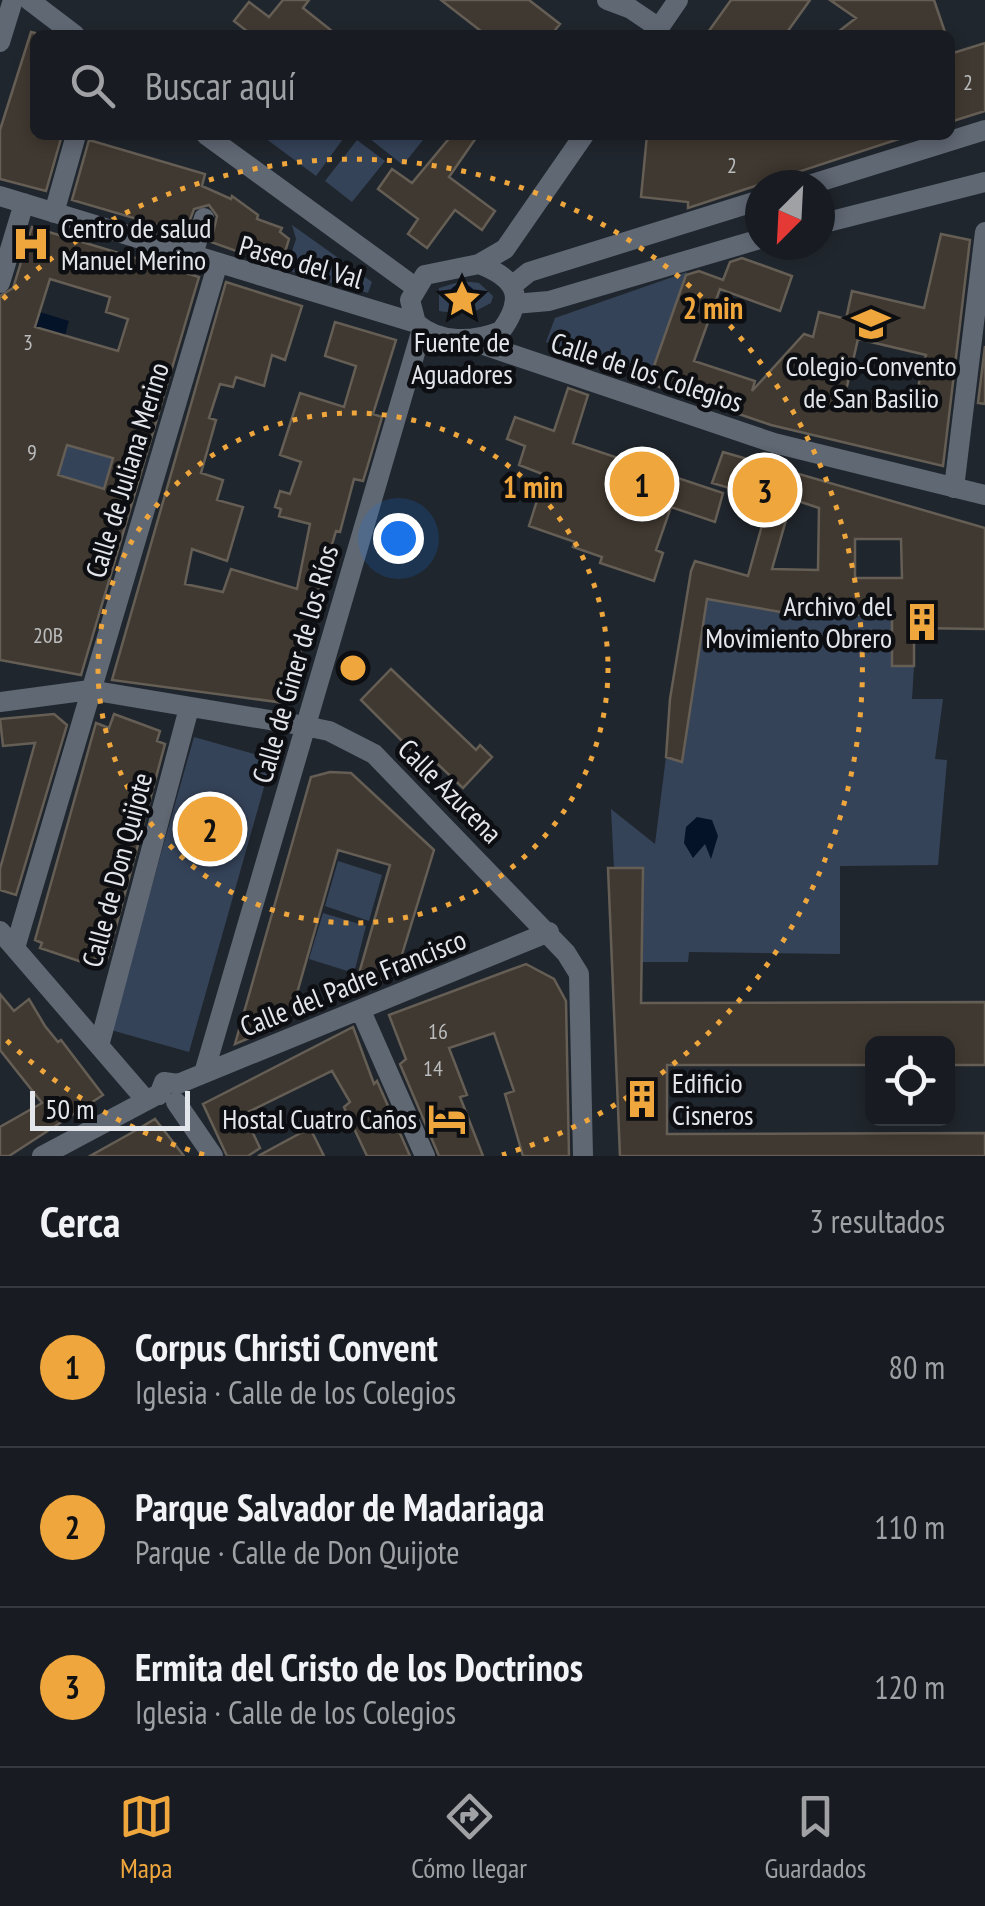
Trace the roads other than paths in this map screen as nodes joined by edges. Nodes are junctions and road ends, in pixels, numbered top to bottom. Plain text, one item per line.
1 (13, 0) edge
2 (29, 0) edge
3 (607, 0) edge
4 (678, 0) edge
5 (68, 30) edge
6 (654, 30) edge
7 (657, 30) edge
8 (0, 42) edge
9 (985, 130) edge
10 (955, 139) edge
11 (75, 140) edge
12 (213, 140) edge
13 (580, 140) edge
14 (953, 140) edge
15 (835, 177) edge
16 (985, 182) edge
17 (0, 196) edge
18 (24, 203) junction
19 (745, 205) edge
20 (54, 212) junction
21 (204, 218) dead end
22 (835, 220) edge
23 (985, 232) edge
24 (745, 244) edge
25 (504, 249) junction
26 (192, 258) junction
27 (479, 264) junction
28 (217, 266) junction
29 (0, 283) edge
30 (510, 287) junction
31 (413, 294) junction
32 (349, 304) junction
33 (419, 326) junction
34 (469, 340) junction
35 (954, 488) junction
36 (985, 496) edge
37 (90, 690) junction
38 (0, 702) edge
39 (189, 708) junction
40 (305, 726) junction
41 (0, 930) edge
42 (549, 932) junction
43 (15, 948) junction
44 (361, 1011) junction
45 (99, 1046) junction
46 (204, 1073) junction
47 (164, 1095) junction
48 (42, 1156) edge
49 (213, 1156) edge
50 (425, 1156) edge
51 (583, 1156) edge

1 - 8 street
2 - 5 street
3 - 6 street
4 - 7 street
9 - 10 street
11 - 20 street
12 - 31 street
13 - 25 street
14 - 15 street
16 - 22 street
17 - 18 street, Paseo del Val
18 - 20 street, Paseo del Val
18 - 29 street
19 - 30 street
20 - 26 street, Paseo del Val
21 - 26 street
23 - 35 street
24 - 30 street
25 - 27 street
25 - 30 street
26 - 28 street, Paseo del Val
27 - 30 street
27 - 31 street
28 - 32 street, Paseo del Val
28 - 37 street, Calle de Juliana Merino
30 - 34 street
31 - 32 street
31 - 33 street
32 - 33 street, Paseo del Val
33 - 34 street
33 - 40 street, Calle de Giner de los Ríos
34 - 35 street, Calle de los Colegios
35 - 36 street, Calle de los Colegios
37 - 38 street, Calle Azucena
37 - 39 street, Calle Azucena
37 - 43 street, Calle de Juliana Merino
39 - 40 street, Calle Azucena
39 - 45 street, Calle de Don Quijote
40 - 42 street, Calle Azucena
40 - 46 street, Calle de Giner de los Ríos
41 - 43 street
42 - 44 street, Calle del Padre Francisco
42 - 51 street, Calle Azucena
43 - 45 street
44 - 46 street, Calle del Padre Francisco
44 - 50 street
45 - 47 street
46 - 47 street, Calle del Padre Francisco
47 - 48 street, Calle del Padre Francisco
47 - 49 street

